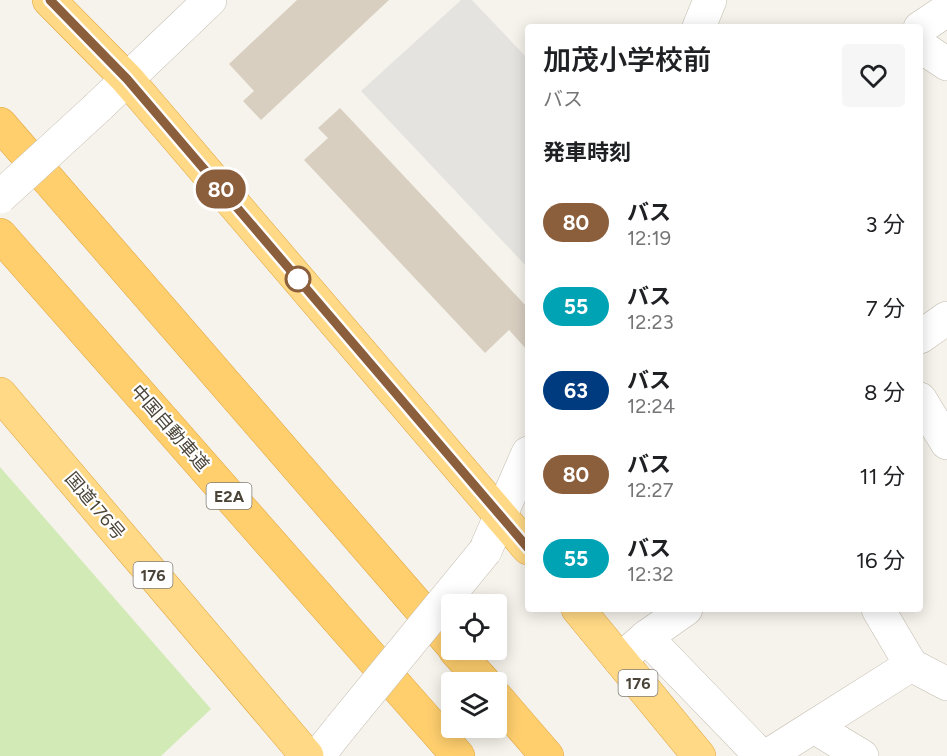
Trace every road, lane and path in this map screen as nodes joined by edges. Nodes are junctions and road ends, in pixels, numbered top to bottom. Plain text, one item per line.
1 (50, 0) edge
2 (210, 0) edge
3 (947, 10) edge
4 (923, 26) edge
5 (923, 48) edge
6 (947, 64) edge
7 (127, 79) junction
8 (0, 123) edge
9 (0, 197) edge
10 (0, 235) edge
11 (947, 318) edge
12 (923, 335) edge
13 (0, 394) edge
14 (525, 460) edge
15 (502, 517) junction
16 (525, 544) edge
17 (580, 612) edge
18 (682, 612) edge
19 (880, 612) edge
20 (441, 632) edge
21 (646, 637) junction
22 (464, 660) edge
23 (620, 660) junction
24 (912, 665) junction
25 (475, 672) edge
26 (947, 684) edge
27 (507, 711) edge
28 (814, 727) junction
29 (307, 756) edge
30 (318, 756) edge
31 (458, 756) edge
32 (547, 756) edge
33 (699, 756) edge
34 (761, 756) edge
35 (766, 756) edge
36 (862, 756) edge

1 - 7 highway
2 - 7 street
3 - 4 street
5 - 6 street
7 - 9 street, bridge
7 - 15 highway
8 - 20 highway
10 - 31 highway, 中国自動車道 / E2A
11 - 12 street
13 - 29 highway, 国道176号 / 176
14 - 15 street
15 - 16 highway
15 - 30 street, bridge
17 - 23 highway, 176
18 - 21 street
19 - 24 street
21 - 23 street
21 - 34 street
22 - 25 highway
23 - 33 highway, 176
24 - 26 street
24 - 28 street
27 - 32 highway
28 - 35 street
28 - 36 street

